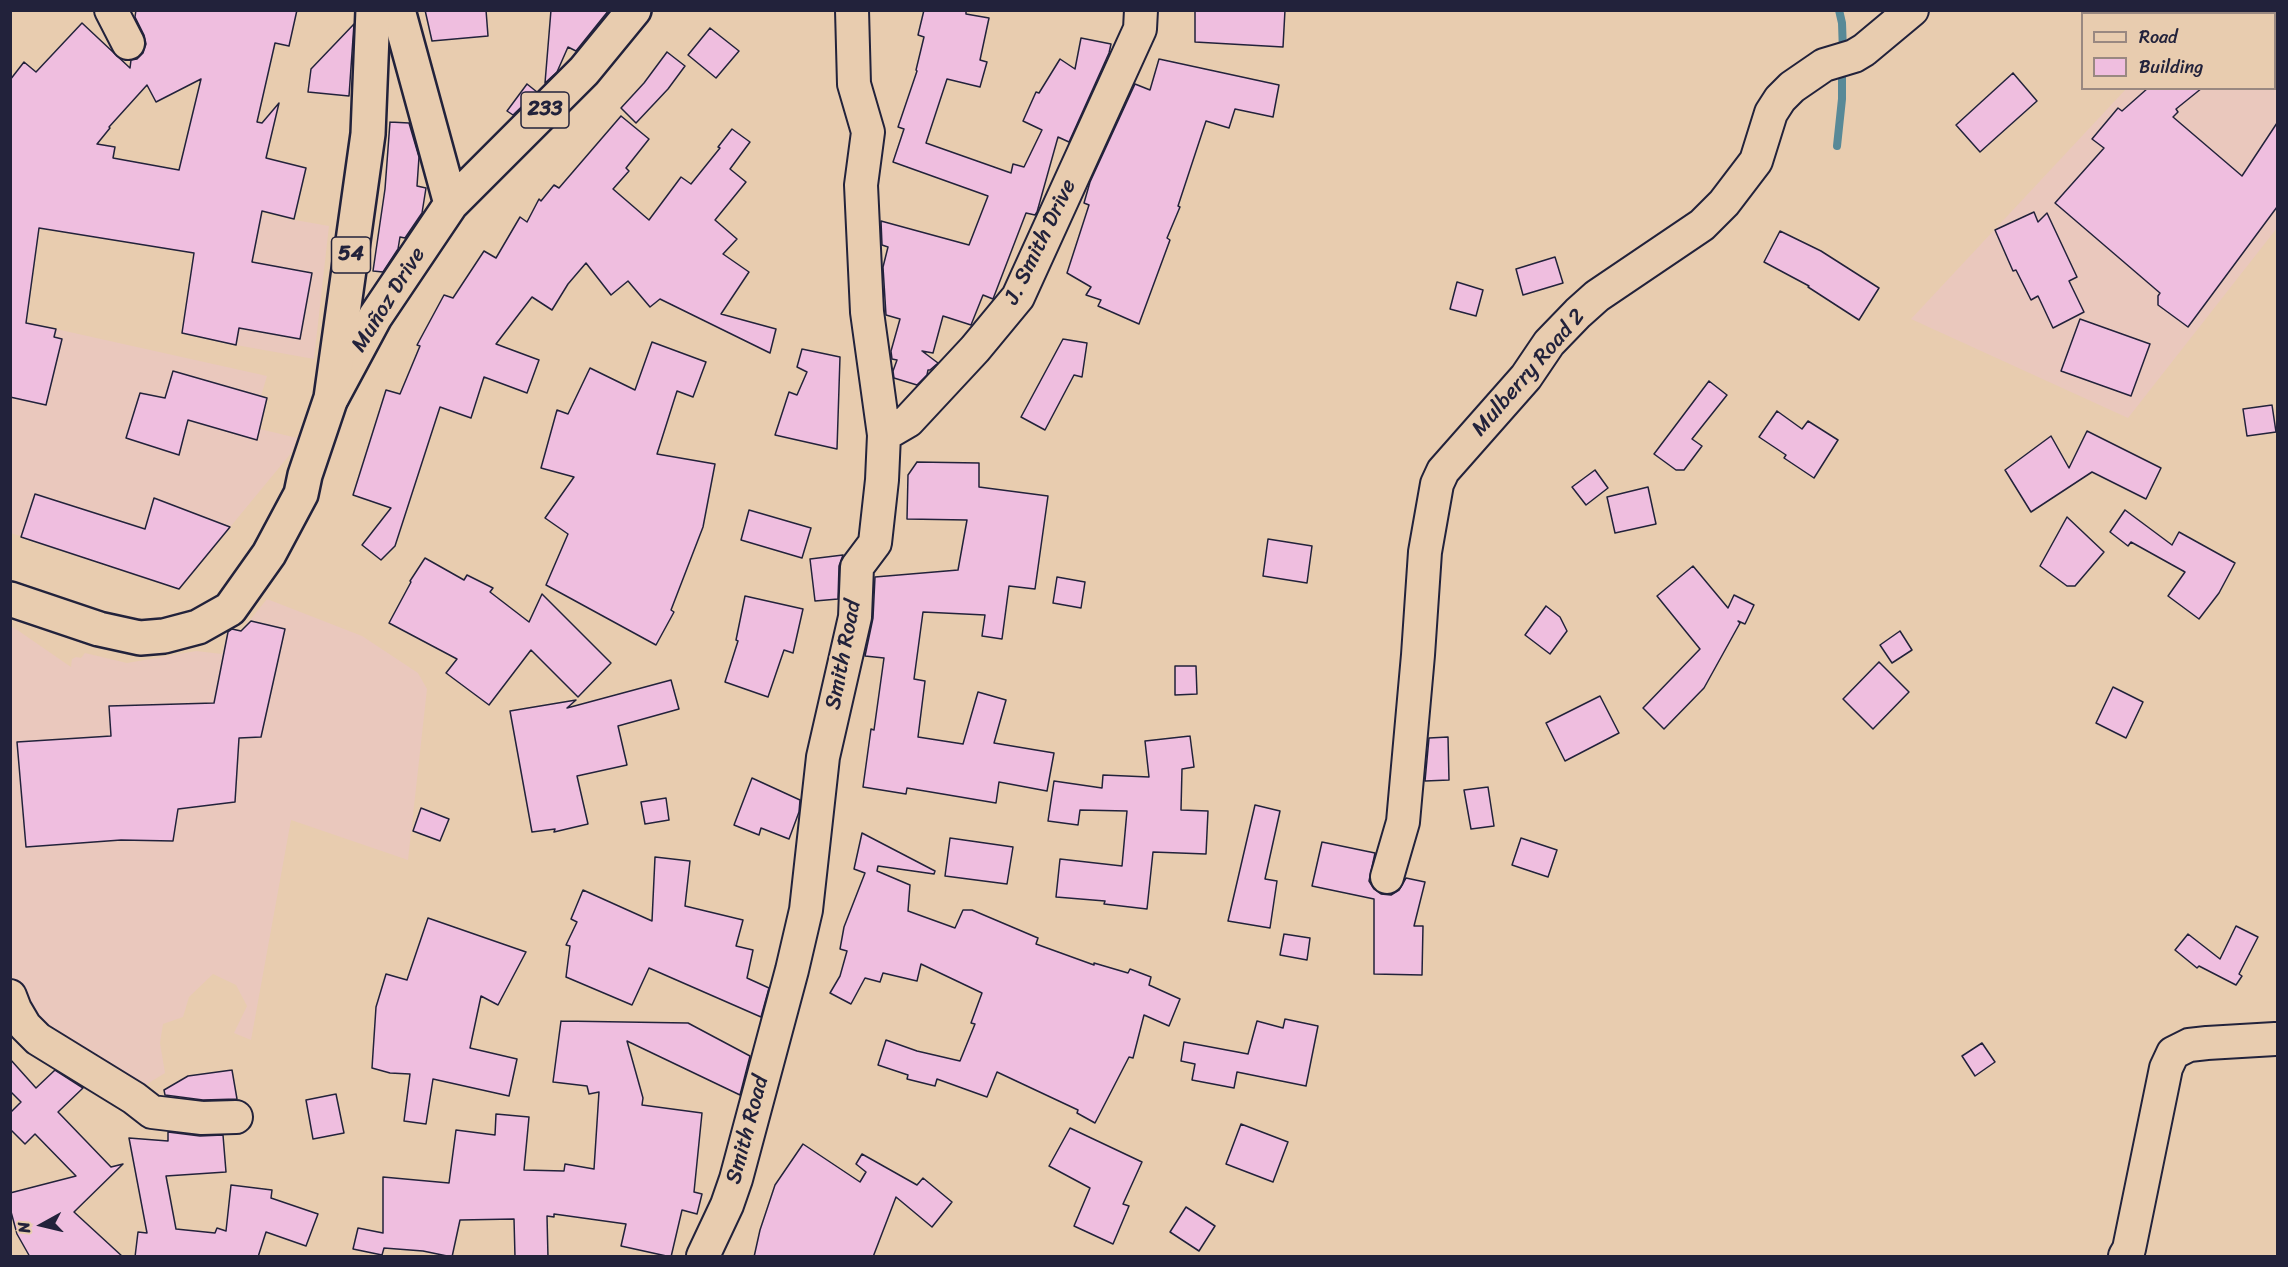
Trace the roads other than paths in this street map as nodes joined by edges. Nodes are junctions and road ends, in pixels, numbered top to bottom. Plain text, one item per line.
1 (111, 10) edge
2 (373, 10) edge
3 (398, 10) edge
4 (634, 10) edge
5 (852, 10) edge
6 (1141, 10) edge
7 (1912, 10) edge
8 (128, 43) dead end
9 (451, 204) junction
10 (331, 398) junction
11 (884, 435) junction
12 (10, 599) edge
13 (1387, 877) dead end
14 (10, 996) edge
15 (2275, 1039) dead end
16 (236, 1117) dead end
17 (703, 1257) edge
18 (2125, 1257) edge

1 - 8 street
2 - 10 main road, 54
3 - 9 main road
4 - 9 main road, Muñoz Drive / 233
5 - 11 street, Smith Road
6 - 11 street, J. Smith Drive
7 - 13 street, Mulberry Road 2
9 - 10 main road, Muñoz Drive / 233
10 - 12 main road, 54
11 - 17 street, Smith Road
14 - 16 street
15 - 18 street

